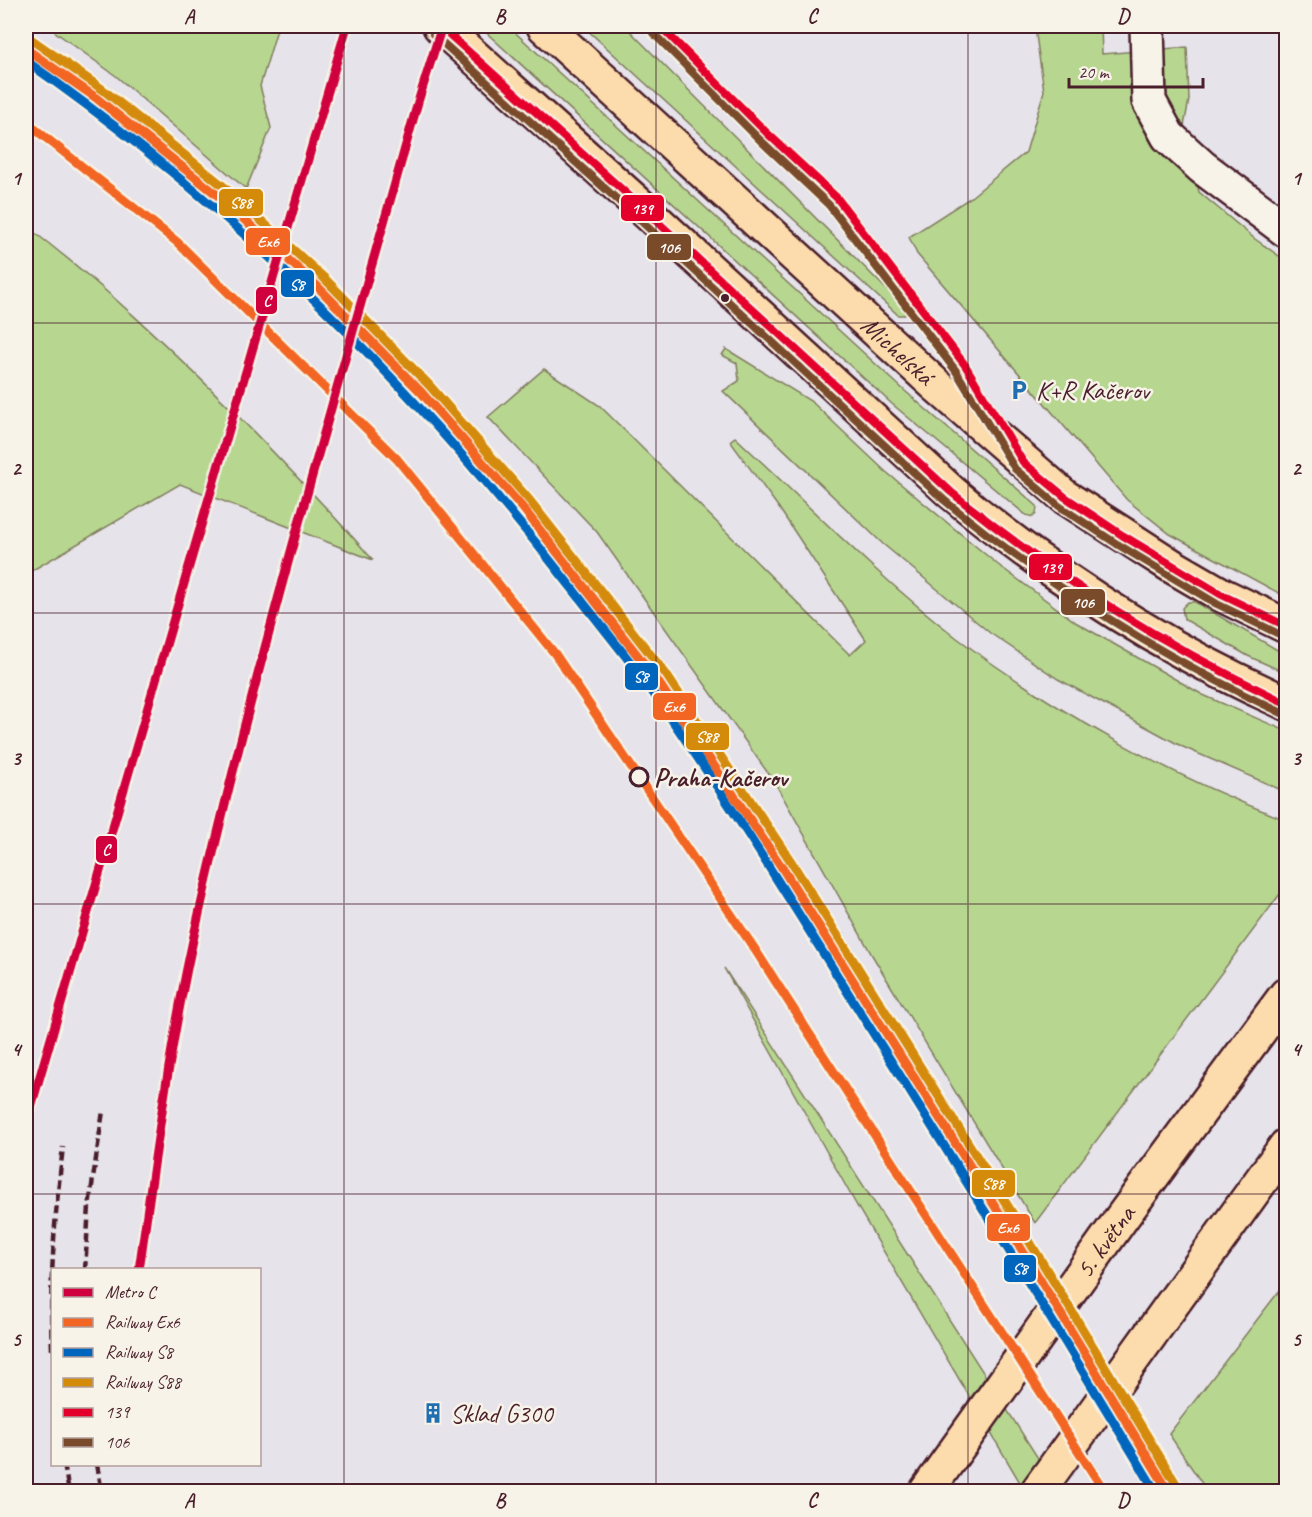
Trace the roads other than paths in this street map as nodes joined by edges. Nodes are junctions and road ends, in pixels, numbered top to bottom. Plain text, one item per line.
1 (440, 26) edge
2 (544, 26) edge
3 (1147, 26) edge
4 (1287, 230) edge
5 (1287, 626) edge
6 (1287, 703) edge
7 (1287, 995) edge
8 (1287, 1146) edge
9 (926, 1491) edge
10 (1036, 1491) edge

1 - 6 main road
2 - 5 main road, Michelská
3 - 4 street
7 - 9 main road, 5. května
8 - 10 main road

